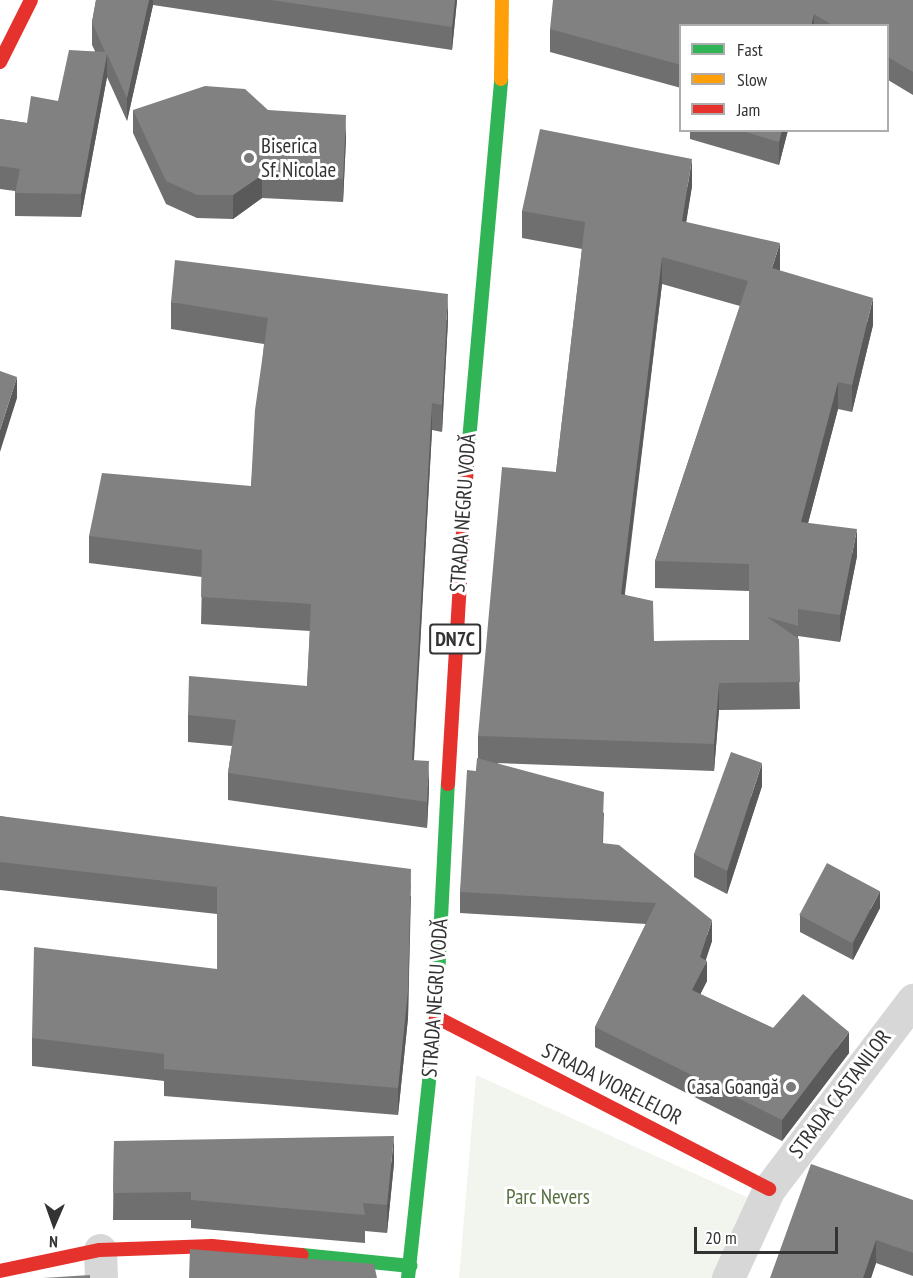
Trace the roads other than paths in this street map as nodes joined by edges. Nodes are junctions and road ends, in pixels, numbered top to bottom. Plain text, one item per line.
1 (31, 0) edge
2 (502, 0) edge
3 (0, 62) edge
4 (913, 1000) edge
5 (436, 1017) junction
6 (769, 1190) junction
7 (100, 1264) edge
8 (0, 1271) edge
9 (409, 1272) edge
10 (728, 1278) edge

1 - 3 main road
2 - 5 main road, STRADA NEGRU VODĂ / DN7C
4 - 6 street, STRADA CASTANILOR
5 - 6 main road, STRADA VIORELELOR
5 - 9 main road, STRADA NEGRU VODĂ / DN7C
6 - 10 street, STRADA CASTANILOR
7 - 8 main road
7 - 9 main road

